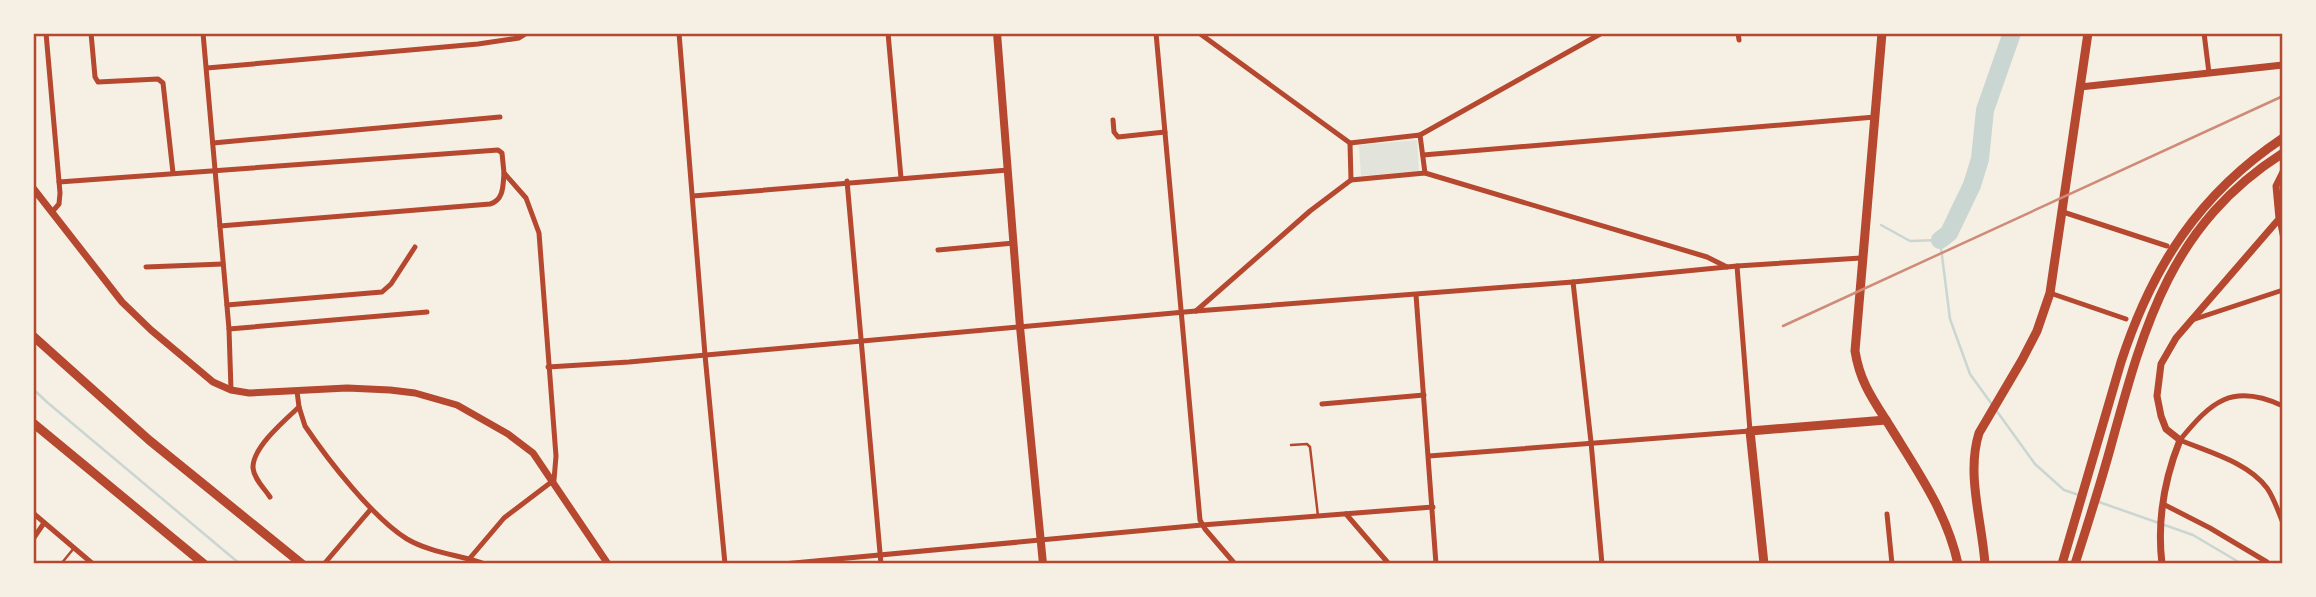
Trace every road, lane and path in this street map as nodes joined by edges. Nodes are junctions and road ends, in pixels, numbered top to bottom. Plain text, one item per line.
1 (46, 33) edge
2 (91, 33) edge
3 (204, 33) edge
4 (527, 33) edge
5 (679, 33) edge
6 (888, 33) edge
7 (997, 33) edge
8 (1156, 33) edge
9 (1199, 33) edge
10 (1602, 33) edge
11 (1882, 33) edge
12 (2088, 33) edge
13 (2204, 33) edge
14 (2283, 65) edge
15 (207, 68) junction
16 (2209, 74) junction
17 (2080, 87) junction
18 (500, 117) dead end
19 (1875, 117) junction
20 (1113, 120) dead end
21 (1165, 132) junction
22 (1420, 135) junction
23 (2283, 138) edge
24 (1350, 143) junction
25 (213, 144) junction
26 (2283, 153) edge
27 (1423, 155) junction
28 (214, 169) junction
29 (1008, 170) junction
30 (173, 173) junction
31 (504, 173) junction
32 (1424, 173) junction
33 (2283, 173) edge
34 (901, 178) junction
35 (1351, 180) junction
36 (847, 181) junction
37 (59, 182) junction
38 (33, 188) edge
39 (693, 195) junction
40 (52, 212) junction
41 (2063, 212) junction
42 (2279, 219) junction
43 (220, 226) junction
44 (2283, 239) edge
45 (1014, 243) junction
46 (2167, 246) dead end
47 (415, 247) dead end
48 (938, 250) dead end
49 (1861, 258) junction
50 (223, 264) junction
51 (1737, 266) junction
52 (146, 267) dead end
53 (1727, 267) junction
54 (1573, 282) junction
55 (2283, 290) edge
56 (2050, 293) junction
57 (1416, 295) junction
58 (227, 304) junction
59 (1196, 311) junction
60 (427, 312) dead end
61 (1180, 313) junction
62 (2126, 319) dead end
63 (2195, 319) junction
64 (1020, 327) junction
65 (229, 329) junction
66 (33, 336) edge
67 (862, 341) junction
68 (705, 355) junction
69 (548, 367) junction
70 (231, 390) junction
71 (297, 391) junction
72 (1424, 395) junction
73 (1873, 401) junction
74 (1322, 404) dead end
75 (2283, 406) edge
76 (299, 407) junction
77 (1886, 420) junction
78 (1862, 422) junction
79 (33, 423) edge
80 (1750, 431) junction
81 (2180, 440) junction
82 (1591, 442) junction
83 (1291, 445) dead end
84 (1429, 456) junction
85 (554, 480) junction
86 (270, 497) dead end
87 (2163, 504) junction
88 (1433, 507) junction
89 (372, 509) junction
90 (33, 513) edge
91 (1346, 514) junction
92 (1887, 514) dead end
93 (1318, 516) junction
94 (44, 523) junction
95 (2283, 523) edge
96 (1202, 525) junction
97 (33, 539) edge
98 (1042, 540) junction
99 (74, 548) junction
100 (881, 554) junction
101 (470, 558) junction
102 (2267, 562) dead end
103 (61, 564) edge
104 (93, 564) edge
105 (204, 564) edge
106 (302, 564) edge
107 (324, 564) edge
108 (485, 564) edge
109 (608, 564) edge
110 (725, 564) edge
111 (783, 564) edge
112 (881, 564) edge
113 (1043, 564) edge
114 (1235, 564) edge
115 (1389, 564) edge
116 (1436, 564) edge
117 (1602, 564) edge
118 (1764, 564) edge
119 (1892, 564) edge
120 (1958, 564) edge
121 (1985, 564) edge
122 (2062, 564) edge
123 (2075, 564) edge
124 (2162, 564) edge

1 - 37 street
2 - 30 street
3 - 15 street
4 - 15 street
5 - 39 street
6 - 34 street
7 - 29 main road
8 - 21 street
9 - 24 street
10 - 22 street
11 - 19 main road
12 - 17 main road
13 - 16 street
14 - 16 street
15 - 25 street
16 - 17 street
17 - 41 main road
18 - 25 street
19 - 27 street
19 - 49 main road
20 - 21 street
21 - 61 street
22 - 24 street
22 - 27 street
23 - 122 main road
24 - 35 street
25 - 28 street
26 - 123 main road
27 - 32 street
28 - 30 street
28 - 31 street
28 - 43 street
29 - 34 street
29 - 45 main road
30 - 37 street
31 - 43 street
31 - 69 street
32 - 35 street
32 - 53 street
33 - 42 street
34 - 36 street
35 - 59 street
36 - 39 street
36 - 67 street
37 - 40 street
38 - 40 street
39 - 68 street
40 - 70 street
41 - 46 street
41 - 56 main road
42 - 44 street
42 - 63 street
43 - 50 street
45 - 48 street
45 - 64 main road
47 - 58 street
49 - 51 street
49 - 73 main road
50 - 52 street
50 - 58 street
51 - 53 street
51 - 80 street
53 - 54 street
54 - 57 street
54 - 82 street
55 - 63 street
56 - 62 street
56 - 121 main road
57 - 59 street
57 - 72 street
58 - 65 street
59 - 61 street
60 - 65 street
61 - 64 street
61 - 96 street
63 - 81 street
64 - 67 street
64 - 98 main road
65 - 70 street
66 - 106 main road
67 - 68 street
67 - 100 street
68 - 69 street
68 - 110 street
69 - 85 street
70 - 71 street
71 - 76 street
71 - 85 street
72 - 74 street
72 - 84 street
73 - 77 main road
73 - 78 main road
75 - 81 street
76 - 86 street
76 - 89 street
77 - 78 main road
77 - 120 main road
78 - 80 main road
79 - 105 main road
80 - 82 street
80 - 118 main road
81 - 87 street
81 - 95 street
82 - 84 street
82 - 117 street
83 - 93 lane
84 - 88 street
85 - 101 street
85 - 109 street
87 - 102 street
87 - 124 street
88 - 91 street
88 - 116 street
89 - 101 street
89 - 107 street
90 - 94 street
91 - 93 street
91 - 115 street
92 - 119 street
93 - 96 street
94 - 97 street
94 - 99 street
96 - 98 street
96 - 114 street
98 - 100 street
98 - 113 main road
99 - 103 lane
99 - 104 street
100 - 111 street
100 - 112 street
101 - 108 street

